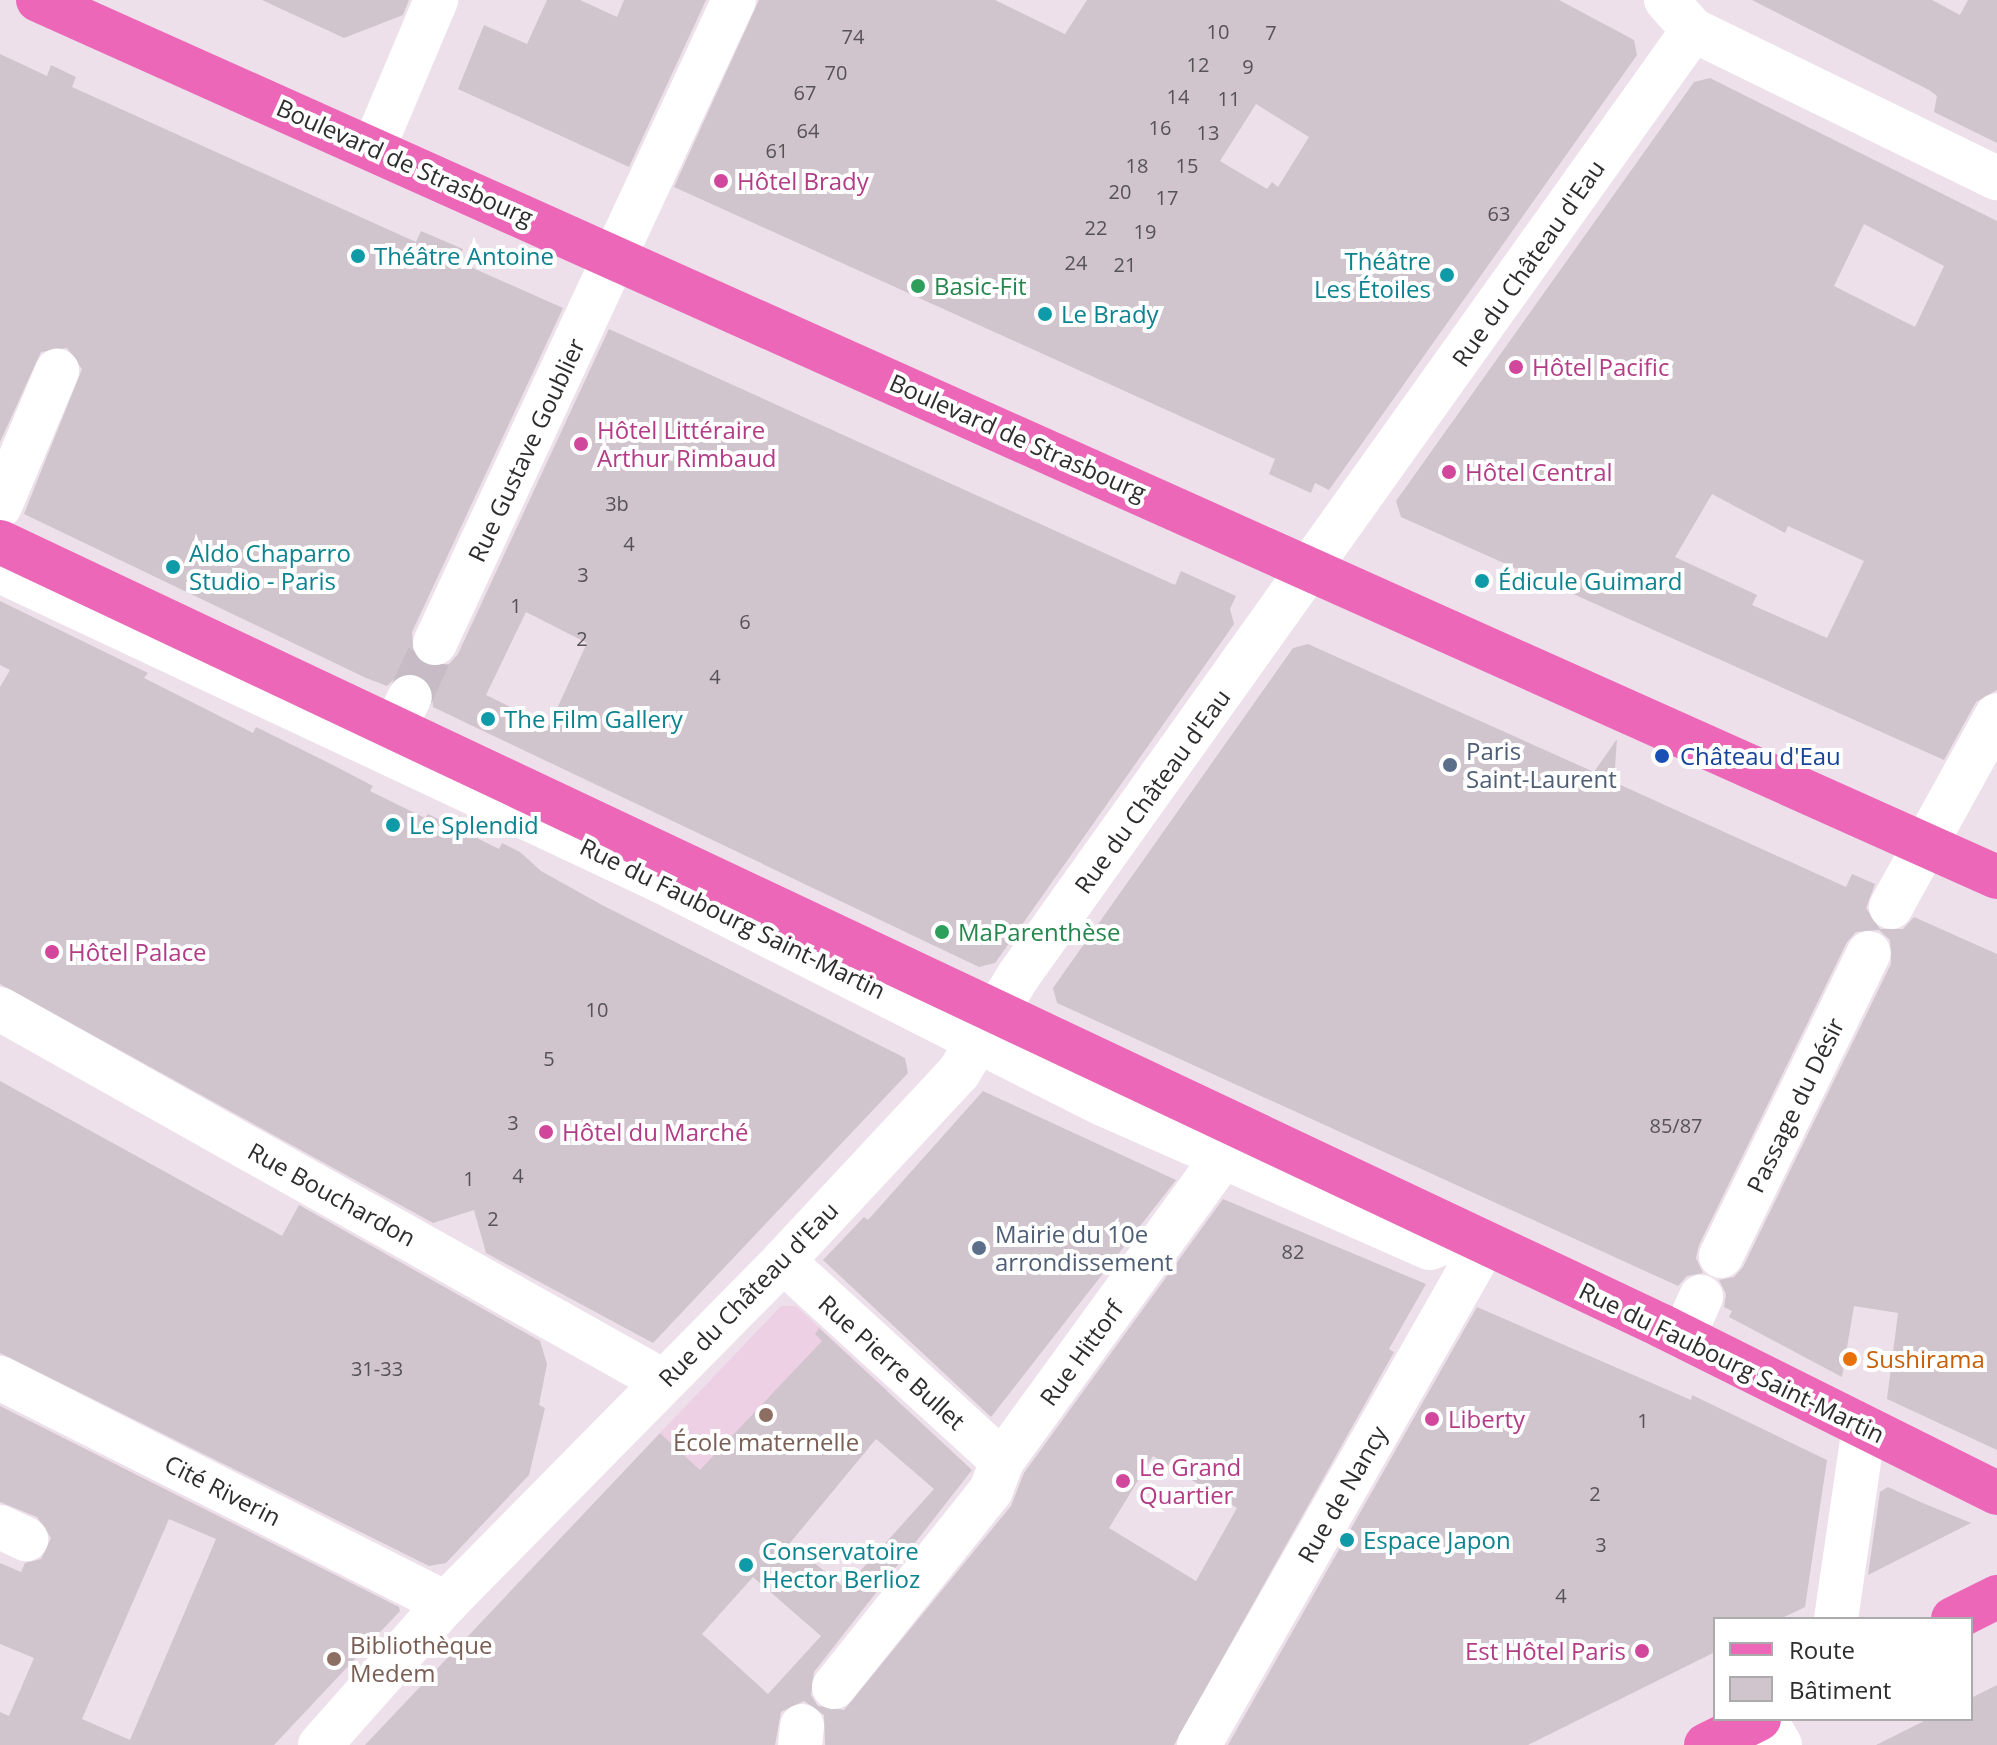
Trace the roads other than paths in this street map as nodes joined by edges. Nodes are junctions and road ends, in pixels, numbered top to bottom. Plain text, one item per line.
1 (38, 0) edge
2 (436, 0) edge
3 (734, 0) edge
4 (1680, 15) edge
5 (374, 147) junction
6 (1997, 178) edge
7 (617, 256) junction
8 (57, 371) dead end
9 (0, 506) edge
10 (0, 542) edge
11 (1311, 569) junction
12 (0, 571) edge
13 (435, 643) tunnel mouth
14 (1997, 715) edge
15 (1925, 845) junction
16 (1997, 877) edge
17 (1891, 907) dead end
18 (1869, 953) dead end
19 (0, 1009) edge
20 (989, 1028) junction
21 (1234, 1143) junction
22 (1476, 1238) junction
23 (1721, 1256) dead end
24 (783, 1261) junction
25 (1701, 1297) dead end
26 (1683, 1337) junction
27 (0, 1378) edge
28 (663, 1381) junction
29 (1864, 1427) junction
30 (1002, 1461) junction
31 (1997, 1493) edge
32 (1997, 1597) edge
33 (446, 1603) junction
34 (1836, 1617) edge
35 (1957, 1617) edge
36 (834, 1687) dead end
37 (1755, 1721) edge
38 (1766, 1721) edge
39 (320, 1745) edge
40 (1199, 1745) edge
41 (1706, 1745) edge
42 (1780, 1745) edge

1 - 5 main road, Boulevard de Strasbourg
2 - 5 street
3 - 7 street, Rue Gustave Goublier
4 - 6 street
4 - 11 street, Rue du Château d'Eau
5 - 7 main road, Boulevard de Strasbourg
7 - 11 main road, Boulevard de Strasbourg
7 - 13 street, Rue Gustave Goublier
8 - 9 street
10 - 20 main road, Rue du Faubourg Saint-Martin
11 - 15 main road, Boulevard de Strasbourg
11 - 20 street, Rue du Château d'Eau
12 - 20 street, Rue du Faubourg Saint-Martin
14 - 15 street
15 - 16 main road, Boulevard de Strasbourg
15 - 17 street
18 - 23 street, Passage du Désir
19 - 28 street, Rue Bouchardon
20 - 21 main road, Rue du Faubourg Saint-Martin
20 - 24 street, Rue du Château d'Eau
21 - 22 main road, Rue du Faubourg Saint-Martin
21 - 30 street, Rue Hittorf
22 - 26 main road, Rue du Faubourg Saint-Martin
22 - 40 street, Rue de Nancy
24 - 28 street, Rue du Château d'Eau
24 - 30 street, Rue Pierre Bullet
25 - 26 street
26 - 29 main road, Rue du Faubourg Saint-Martin
27 - 33 street, Cité Riverin
28 - 33 street, Rue du Château d'Eau
29 - 31 main road, Rue du Faubourg Saint-Martin
29 - 34 street
30 - 36 street, Rue Hittorf
32 - 35 main road
33 - 39 street, Rue du Château d'Eau
37 - 41 main road
38 - 42 street

